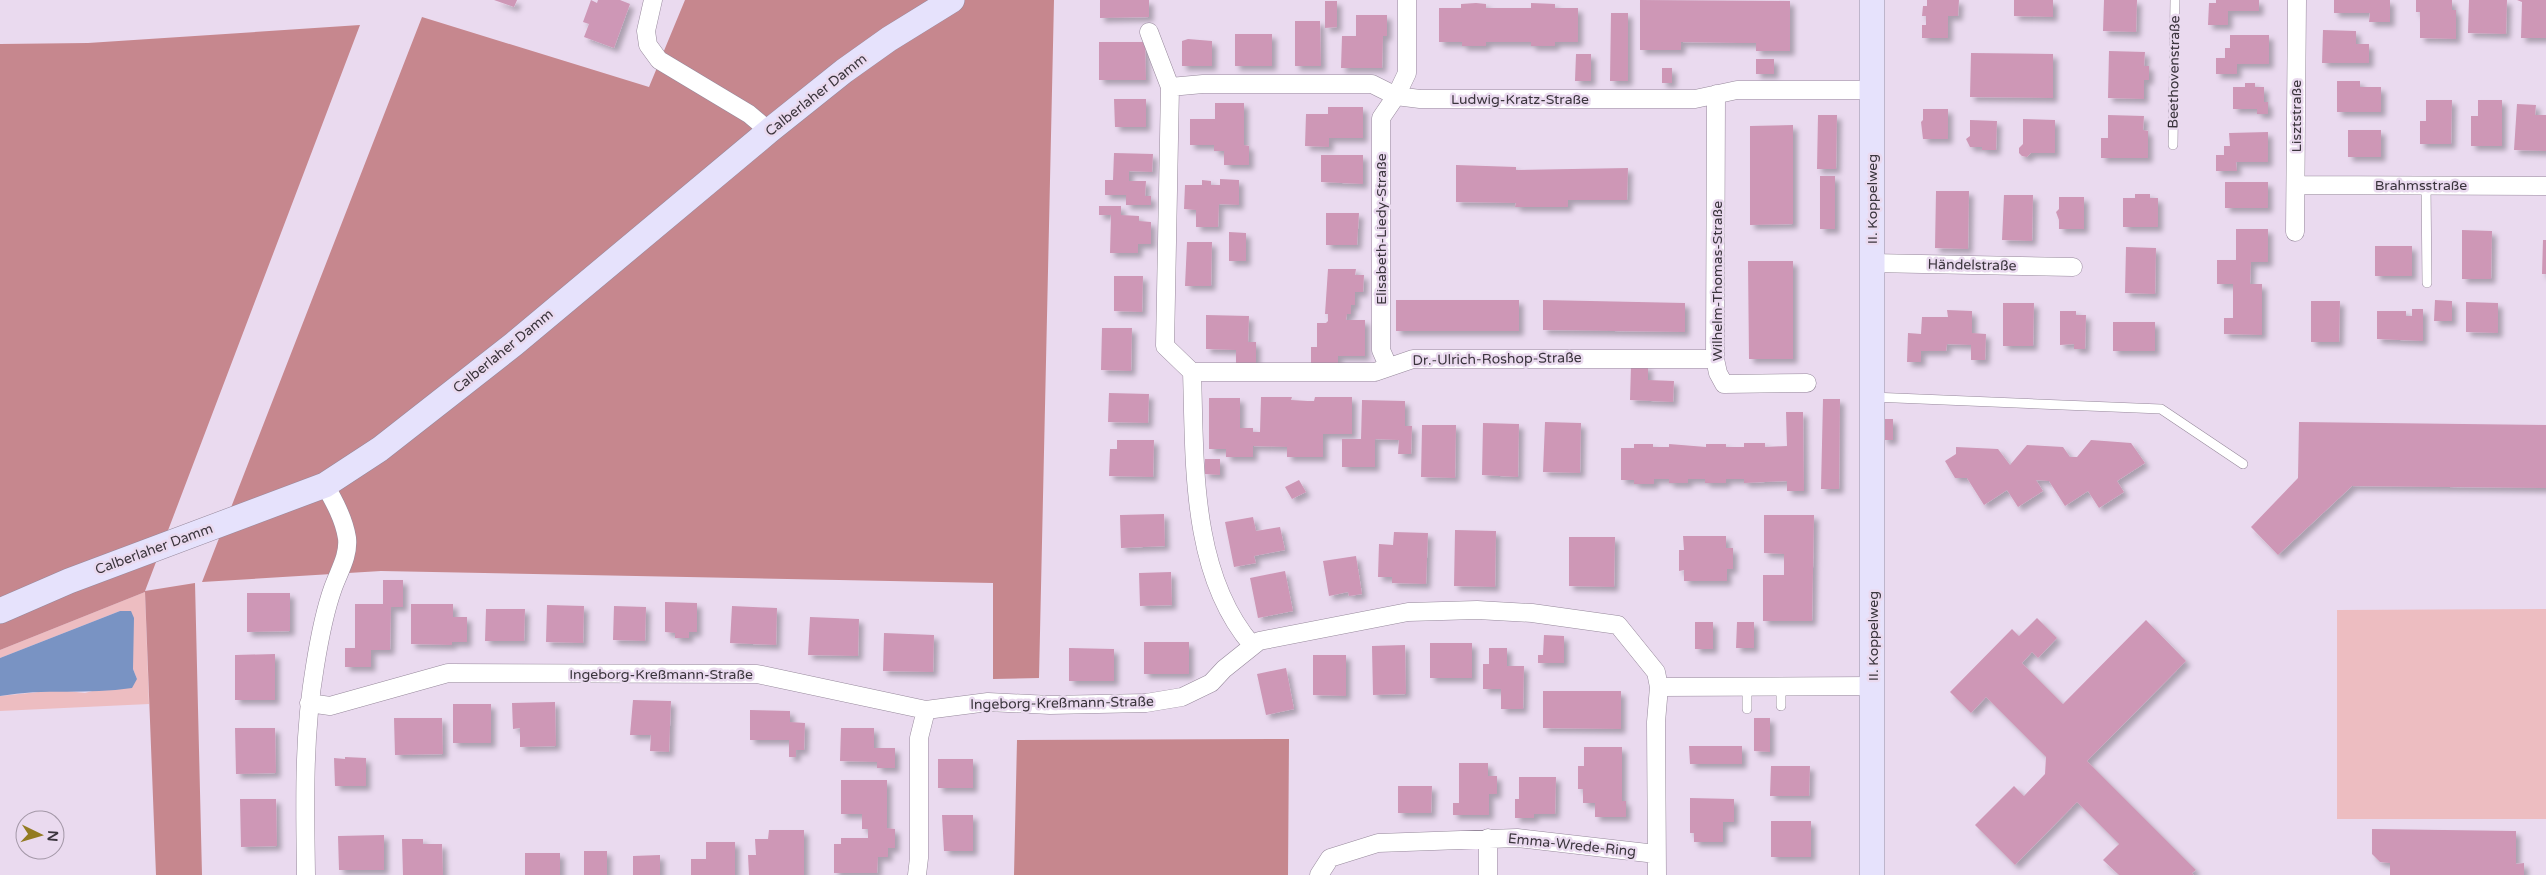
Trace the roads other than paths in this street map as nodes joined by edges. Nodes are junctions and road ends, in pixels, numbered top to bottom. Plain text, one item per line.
1 (653, 0) edge
2 (952, 0) edge
3 (1407, 0) edge
4 (1872, 0) edge
5 (2175, 0) edge
6 (2297, 0) edge
7 (1149, 32) dead end
8 (1170, 87) junction
9 (1872, 90) junction
10 (1716, 94) junction
11 (1396, 96) junction
12 (769, 131) junction
13 (2173, 145) dead end
14 (2296, 185) junction
15 (2426, 185) junction
16 (2546, 186) edge
17 (2295, 232) dead end
18 (1872, 264) junction
19 (2073, 267) dead end
20 (2427, 283) dead end
21 (1715, 359) junction
22 (1388, 366) junction
23 (1192, 372) junction
24 (1807, 383) dead end
25 (1872, 397) junction
26 (2242, 464) dead end
27 (325, 485) junction
28 (0, 611) edge
29 (1252, 645) junction
30 (1873, 686) junction
31 (1659, 687) junction
32 (1747, 687) junction
33 (1781, 687) junction
34 (309, 703) junction
35 (1781, 706) dead end
36 (1747, 709) dead end
37 (926, 710) junction
38 (1488, 838) junction
39 (1656, 854) junction
40 (306, 875) edge
41 (917, 875) edge
42 (1319, 875) edge
43 (1488, 875) edge
44 (1657, 875) edge
45 (1872, 875) edge

1 - 12 street
2 - 12 street, Calberlaher Damm
3 - 11 street, Elisabeth-Liedy-Straße
4 - 9 street, II. Koppelweg
5 - 13 lane, Beethovenstraße
6 - 14 street, Lisztstraße
7 - 8 street
8 - 11 street, Ludwig-Kratz-Straße
8 - 23 street
9 - 10 street, Ludwig-Kratz-Straße
9 - 18 street, II. Koppelweg
10 - 11 street, Ludwig-Kratz-Straße
10 - 21 street, Wilhelm-Thomas-Straße
11 - 22 street, Elisabeth-Liedy-Straße
12 - 27 street, Calberlaher Damm
14 - 15 street, Brahmsstraße
14 - 17 street, Lisztstraße
15 - 16 street, Brahmsstraße
15 - 20 lane
18 - 19 street, Händelstraße
18 - 25 street, II. Koppelweg
21 - 22 street, Dr.-Ulrich-Roshop-Straße
21 - 24 street, Wilhelm-Thomas-Straße
22 - 23 street, Dr.-Ulrich-Roshop-Straße
23 - 29 street
25 - 26 lane
25 - 30 street, II. Koppelweg
27 - 28 street, Calberlaher Damm
27 - 34 street
29 - 31 street, Ingeborg-Kreßmann-Straße
29 - 37 street, Ingeborg-Kreßmann-Straße
30 - 33 street
30 - 45 street, II. Koppelweg
31 - 32 street
31 - 39 street, Emma-Wrede-Ring
32 - 33 street
32 - 36 lane
33 - 35 lane
34 - 37 street, Ingeborg-Kreßmann-Straße
34 - 40 street
37 - 41 street
38 - 39 street, Emma-Wrede-Ring
38 - 42 street, Emma-Wrede-Ring
38 - 43 street, Emma-Wrede-Ring
39 - 44 street, Emma-Wrede-Ring

